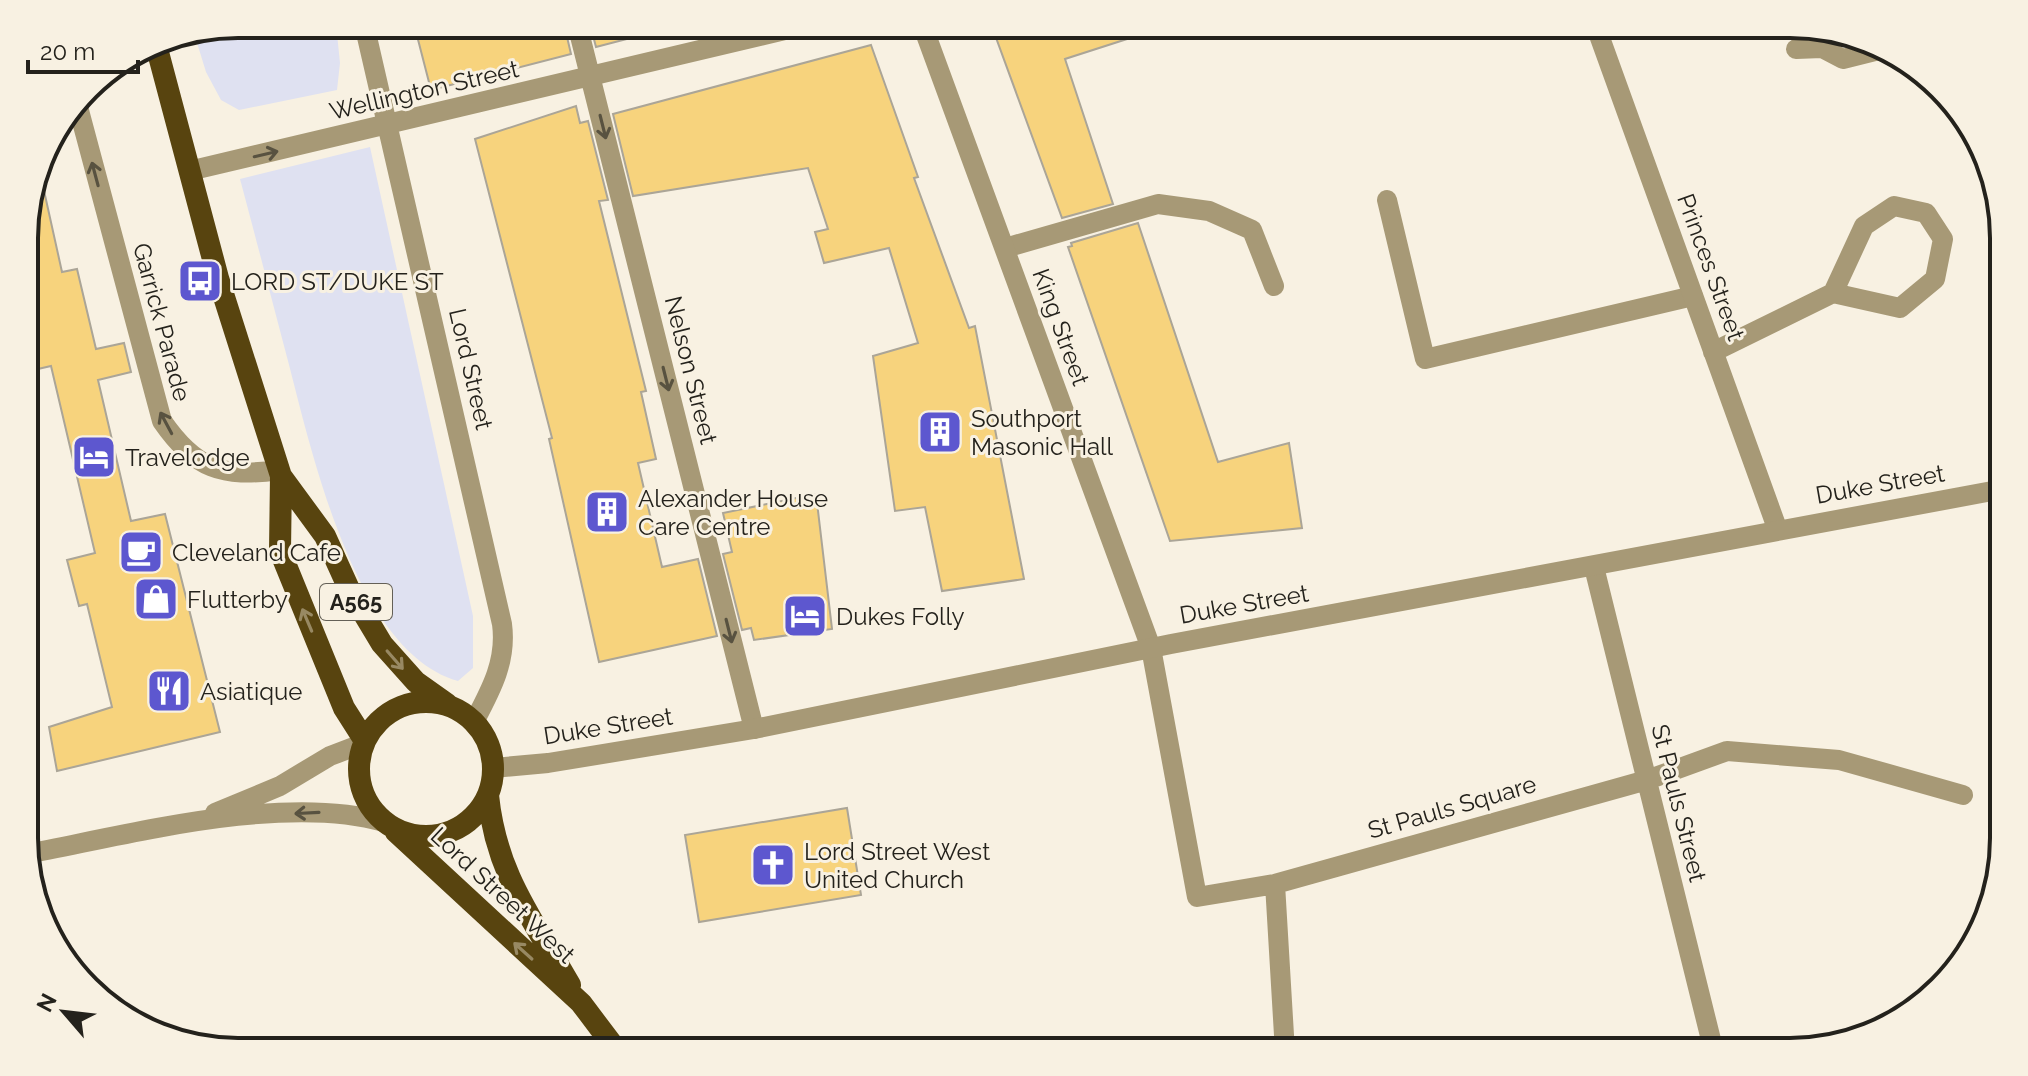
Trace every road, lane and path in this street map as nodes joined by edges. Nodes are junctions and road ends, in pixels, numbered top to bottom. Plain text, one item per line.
1 (367, 38) edge
2 (581, 38) edge
3 (752, 38) edge
4 (927, 38) edge
5 (1600, 38) edge
6 (1796, 49) dead end
7 (1865, 54) edge
8 (159, 55) edge
9 (591, 77) junction
10 (80, 115) edge
11 (389, 126) junction
12 (189, 171) junction
13 (1387, 200) dead end
14 (1005, 248) junction
15 (1274, 286) dead end
16 (1833, 293) junction
17 (1693, 296) junction
18 (1713, 352) junction
19 (280, 473) junction
20 (1990, 491) edge
21 (1777, 528) junction
22 (1594, 567) junction
23 (1151, 648) junction
24 (454, 708) junction
25 (474, 722) junction
26 (754, 729) junction
27 (365, 742) junction
28 (493, 768) junction
29 (1647, 780) junction
30 (488, 795) junction
31 (1963, 795) dead end
32 (197, 821) junction
33 (386, 824) junction
34 (39, 851) edge
35 (1275, 884) junction
36 (581, 1003) junction
37 (607, 1038) edge
38 (1284, 1038) edge
39 (1711, 1038) edge

1 - 11 street, Lord Street
2 - 9 street, Nelson Street
3 - 9 street, Wellington Street
4 - 14 street, King Street
5 - 17 street, Princes Street
6 - 7 street
8 - 12 highway, A565
9 - 11 street, Wellington Street
9 -> 26 street, Nelson Street
19 -> 10 street, Garrick Parade
12 -> 11 street, Wellington Street
11 - 25 street, Lord Street
12 - 19 highway, A565
13 - 17 street
14 - 15 street
14 - 23 street, King Street
16 - 16 street
16 - 18 street
17 - 18 street, Princes Street
18 - 21 street, Princes Street
19 -> 24 highway, A565
27 -> 19 highway, A565
20 - 21 street, Duke Street
21 - 22 street, Duke Street
22 - 23 street, Duke Street
22 - 29 street, St Pauls Street
23 - 26 street, Duke Street
23 - 35 street, St Pauls Square
24 - 25 highway, A565
24 - 27 highway
25 - 28 highway, A565
26 - 28 street, Duke Street
27 - 32 street
27 - 33 highway
28 - 30 highway
29 - 31 street, St Pauls Square
29 - 35 street, St Pauls Square
29 - 39 street, St Pauls Street
30 - 33 highway
30 - 36 highway, Lord Street West
33 -> 32 street
32 - 34 street
36 -> 33 highway, Lord Street West
35 - 38 street
36 - 37 highway, Lord Street West

